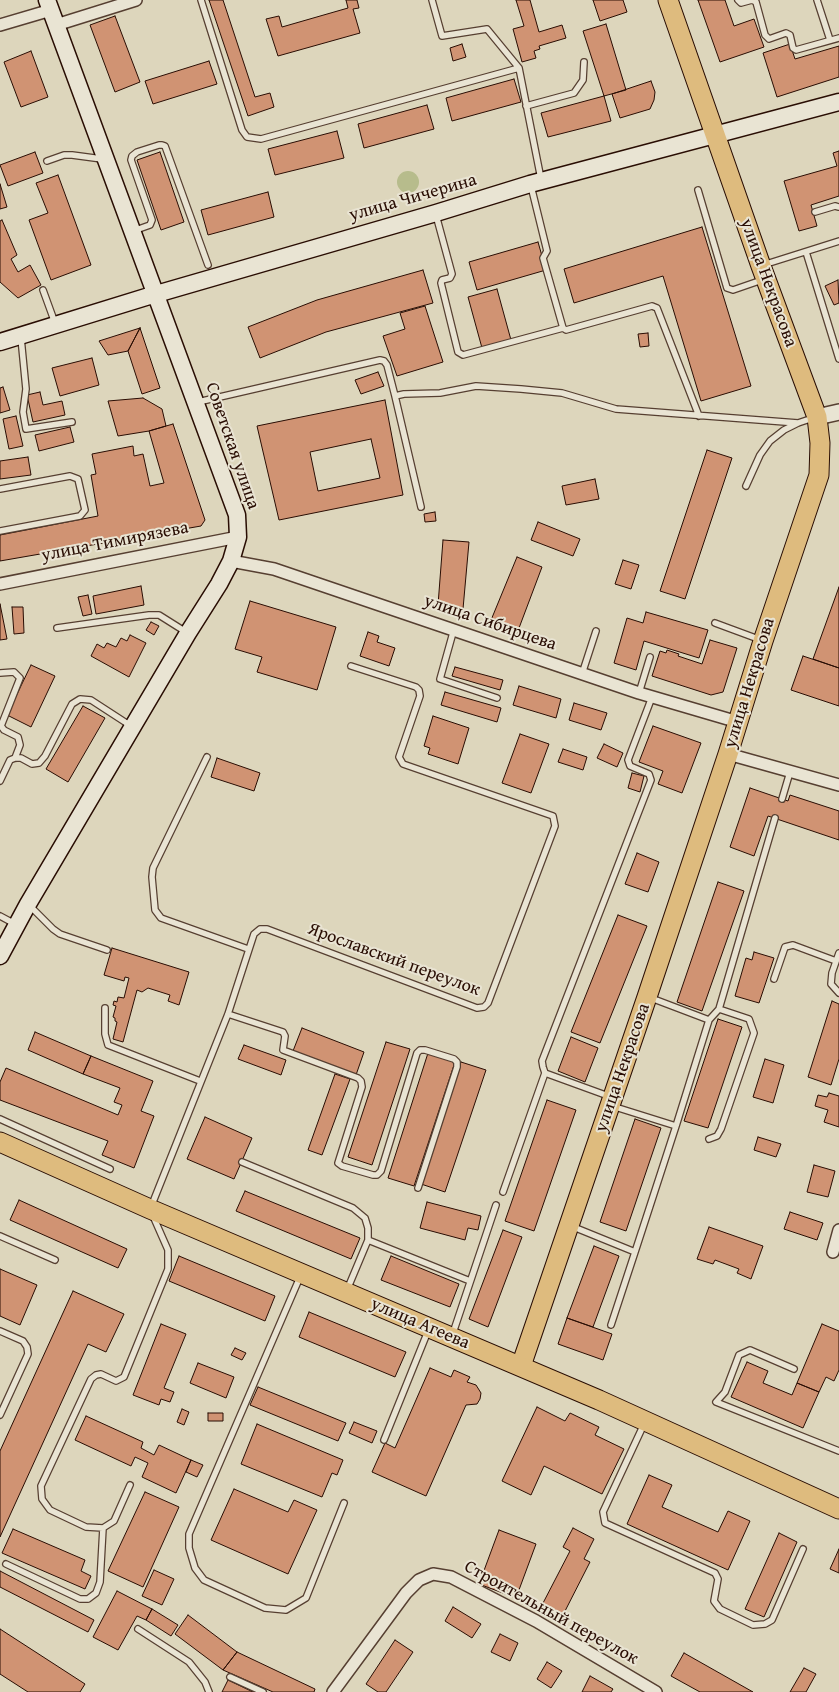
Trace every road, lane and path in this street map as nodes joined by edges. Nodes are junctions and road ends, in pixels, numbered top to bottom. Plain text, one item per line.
1 (136, 0) edge
2 (201, 0) edge
3 (432, 0) edge
4 (668, 0) edge
5 (738, 0) edge
6 (817, 0) edge
7 (51, 12) edge
8 (0, 25) edge
9 (839, 38) edge
10 (830, 40) junction
11 (584, 62) dead end
12 (519, 68) junction
13 (839, 102) edge
14 (526, 106) junction
15 (716, 135) junction
16 (107, 160) junction
17 (46, 161) dead end
18 (536, 182) junction
19 (698, 190) dead end
20 (839, 207) edge
21 (815, 212) dead end
22 (436, 213) junction
23 (133, 231) junction
24 (839, 241) edge
25 (806, 252) junction
26 (208, 265) dead end
27 (764, 272) junction
28 (43, 290) dead end
29 (156, 294) junction
30 (56, 325) junction
31 (563, 328) junction
32 (21, 336) junction
33 (0, 342) edge
34 (838, 359) edge
35 (395, 396) junction
36 (196, 403) junction
37 (839, 412) edge
38 (699, 416) junction
39 (817, 417) junction
40 (72, 422) dead end
41 (798, 423) junction
42 (746, 486) dead end
43 (0, 489) edge
44 (420, 507) dead end
45 (0, 531) edge
46 (238, 538) junction
47 (231, 561) junction
48 (0, 584) edge
49 (715, 622) dead end
50 (57, 628) dead end
51 (454, 629) junction
52 (596, 631) dead end
53 (188, 633) junction
54 (763, 641) junction
55 (650, 657) dead end
56 (351, 666) dead end
57 (0, 673) edge
58 (582, 674) junction
59 (639, 693) junction
60 (652, 697) junction
61 (498, 698) dead end
62 (738, 722) junction
63 (133, 727) junction
64 (728, 754) junction
65 (15, 758) junction
66 (207, 758) dead end
67 (790, 772) junction
68 (0, 781) edge
69 (839, 785) edge
70 (782, 799) dead end
71 (775, 818) dead end
72 (28, 904) junction
73 (0, 916) edge
74 (17, 924) junction
75 (248, 949) junction
76 (107, 950) dead end
77 (839, 953) edge
78 (0, 956) edge
79 (836, 960) junction
80 (774, 979) dead end
81 (839, 993) edge
82 (647, 997) junction
83 (106, 1008) dead end
84 (719, 1009) junction
85 (228, 1014) junction
86 (709, 1020) junction
87 (545, 1073) junction
88 (200, 1081) junction
89 (611, 1102) junction
90 (0, 1120) edge
91 (676, 1126) junction
92 (709, 1139) dead end
93 (0, 1142) edge
94 (242, 1162) dead end
95 (110, 1169) dead end
96 (418, 1188) dead end
97 (503, 1192) dead end
98 (496, 1205) dead end
99 (150, 1209) junction
100 (569, 1226) junction
101 (839, 1230) edge
102 (0, 1236) edge
103 (368, 1240) junction
104 (635, 1252) junction
105 (833, 1252) dead end
106 (55, 1260) dead end
107 (302, 1272) junction
108 (470, 1281) junction
109 (346, 1292) junction
110 (611, 1325) dead end
111 (430, 1327) junction
112 (0, 1331) edge
113 (452, 1337) junction
114 (520, 1366) junction
115 (794, 1369) dead end
116 (0, 1415) edge
117 (645, 1422) junction
118 (384, 1440) dead end
119 (839, 1451) edge
120 (130, 1485) dead end
121 (344, 1503) dead end
122 (839, 1509) edge
123 (103, 1528) junction
124 (803, 1549) dead end
125 (6, 1564) dead end
126 (138, 1629) dead end
127 (230, 1677) dead end
128 (209, 1692) edge
129 (263, 1692) edge
130 (333, 1692) edge
131 (656, 1692) edge

1 - 7 street
2 - 12 lane
3 - 12 lane
4 - 15 main road, улица Некрасова
5 - 10 lane
6 - 10 lane
7 - 8 street
7 - 16 main road, Советская улица
9 - 10 lane
11 - 14 lane
12 - 14 lane
13 - 15 main road, улица Чичерина
14 - 18 lane
15 - 18 main road, улица Чичерина
15 - 27 main road, улица Некрасова
16 - 17 lane
16 - 23 main road, Советская улица
18 - 22 main road, улица Чичерина
18 - 31 lane
19 - 27 lane
20 - 21 lane
22 - 29 main road, улица Чичерина
22 - 31 lane
23 - 26 lane
23 - 29 main road, Советская улица
24 - 25 lane
25 - 27 lane
25 - 34 lane
27 - 39 main road, улица Некрасова
28 - 30 lane
29 - 30 main road, улица Чичерина
29 - 36 main road, Советская улица
30 - 32 main road, улица Чичерина
31 - 38 lane
32 - 33 main road, улица Чичерина
32 - 40 lane
35 - 36 lane
35 - 38 lane
35 - 44 lane
36 - 46 main road, Советская улица
37 - 39 street
38 - 41 lane
39 - 41 lane
39 - 54 main road, улица Некрасова
41 - 42 lane
43 - 45 lane
46 - 47 main road, Советская улица
46 - 48 street, улица Тимирязева
47 - 51 street, улица Сибирцева
47 - 53 main road, Советская улица
49 - 54 lane
50 - 53 lane
51 - 58 street, улица Сибирцева
51 - 61 lane
52 - 58 lane
53 - 63 main road, Советская улица
54 - 62 main road, улица Некрасова
55 - 59 lane
56 - 75 lane, Ярославский переулок
57 - 65 lane
58 - 59 street, улица Сибирцева
59 - 60 street, улица Сибирцева
60 - 62 street, улица Сибирцева
60 - 87 lane
62 - 64 main road, улица Некрасова
63 - 65 lane
63 - 72 main road, Советская улица
64 - 67 street
64 - 82 main road, улица Некрасова
65 - 68 lane
66 - 75 lane
67 - 69 street
67 - 70 lane
71 - 84 lane
72 - 74 main road, Советская улица
72 - 76 lane
73 - 74 lane
74 - 78 main road, Советская улица
75 - 85 lane, Ярославский переулок
77 - 79 lane
79 - 80 lane
79 - 81 lane
82 - 86 lane
82 - 89 main road, улица Некрасова
83 - 88 lane
84 - 86 lane
84 - 92 lane
85 - 88 lane, Ярославский переулок
85 - 96 lane
86 - 91 lane
87 - 89 lane
87 - 97 lane
88 - 99 lane, Ярославский переулок
89 - 91 lane
89 - 100 main road, улица Некрасова
90 - 95 lane
91 - 104 lane
93 - 99 main road, улица Агеева
94 - 103 lane
98 - 108 lane
99 - 107 main road, улица Агеева
99 - 123 lane
100 - 104 lane
100 - 114 main road, улица Некрасова
101 - 105 street
102 - 106 lane
103 - 108 lane
103 - 109 lane
104 - 110 lane
107 - 109 main road, улица Агеева
107 - 121 lane
108 - 113 lane
109 - 111 main road, улица Агеева
111 - 113 main road, улица Агеева
111 - 118 lane
112 - 116 lane
113 - 114 main road, улица Агеева
114 - 117 main road, улица Агеева
115 - 119 lane
117 - 122 main road, улица Агеева
117 - 124 lane
120 - 123 lane
123 - 125 lane
126 - 128 lane
127 - 129 lane
130 - 131 street, Строительный переулок

